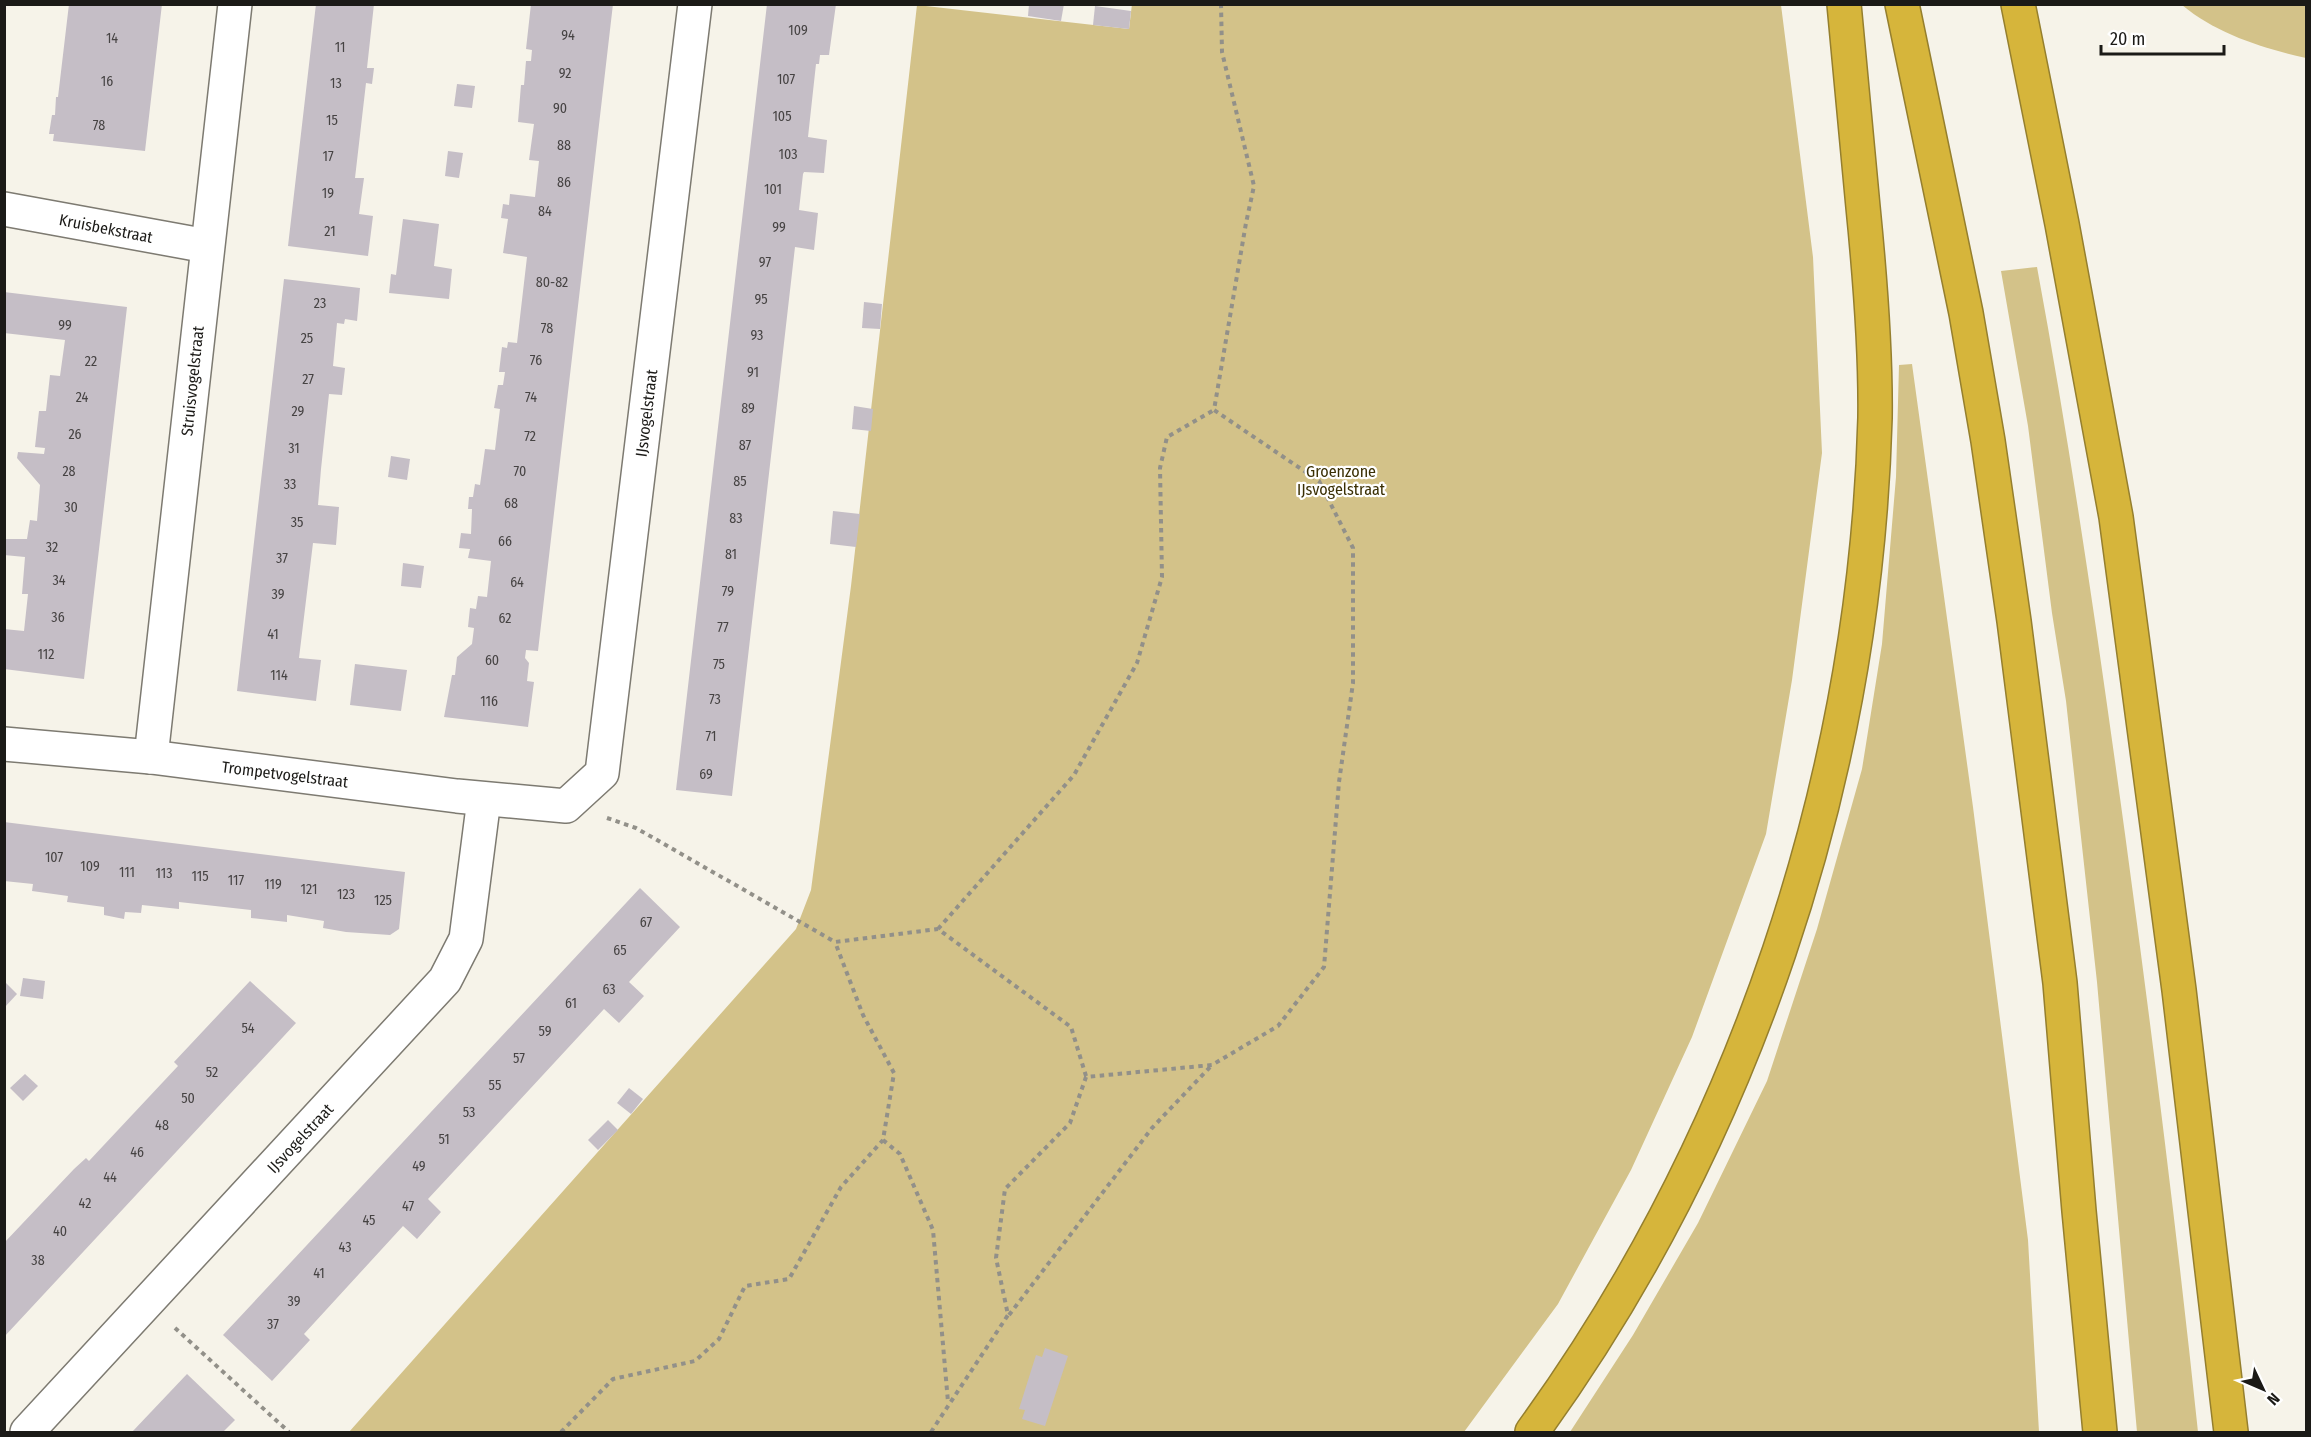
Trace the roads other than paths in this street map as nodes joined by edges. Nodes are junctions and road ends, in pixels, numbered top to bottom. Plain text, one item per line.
1 (235, 4) edge
2 (695, 4) edge
3 (1844, 4) edge
4 (1902, 4) edge
5 (2018, 4) edge
6 (4, 209) edge
7 (207, 246) junction
8 (4, 744) edge
9 (150, 757) junction
10 (484, 799) junction
11 (566, 806) joint
12 (27, 1432) edge
13 (1532, 1432) edge
14 (2100, 1432) edge
15 (2231, 1432) edge

1 - 7 street, Struisvogelstraat
2 - 11 street, IJsvogelstraat
3 - 13 highway
4 - 14 highway
5 - 15 highway
6 - 7 street, Kruisbekstraat
7 - 9 street, Struisvogelstraat
8 - 9 street, Trompetvogelstraat
9 - 10 street, Trompetvogelstraat
10 - 11 street, Trompetvogelstraat
10 - 12 street, IJsvogelstraat

